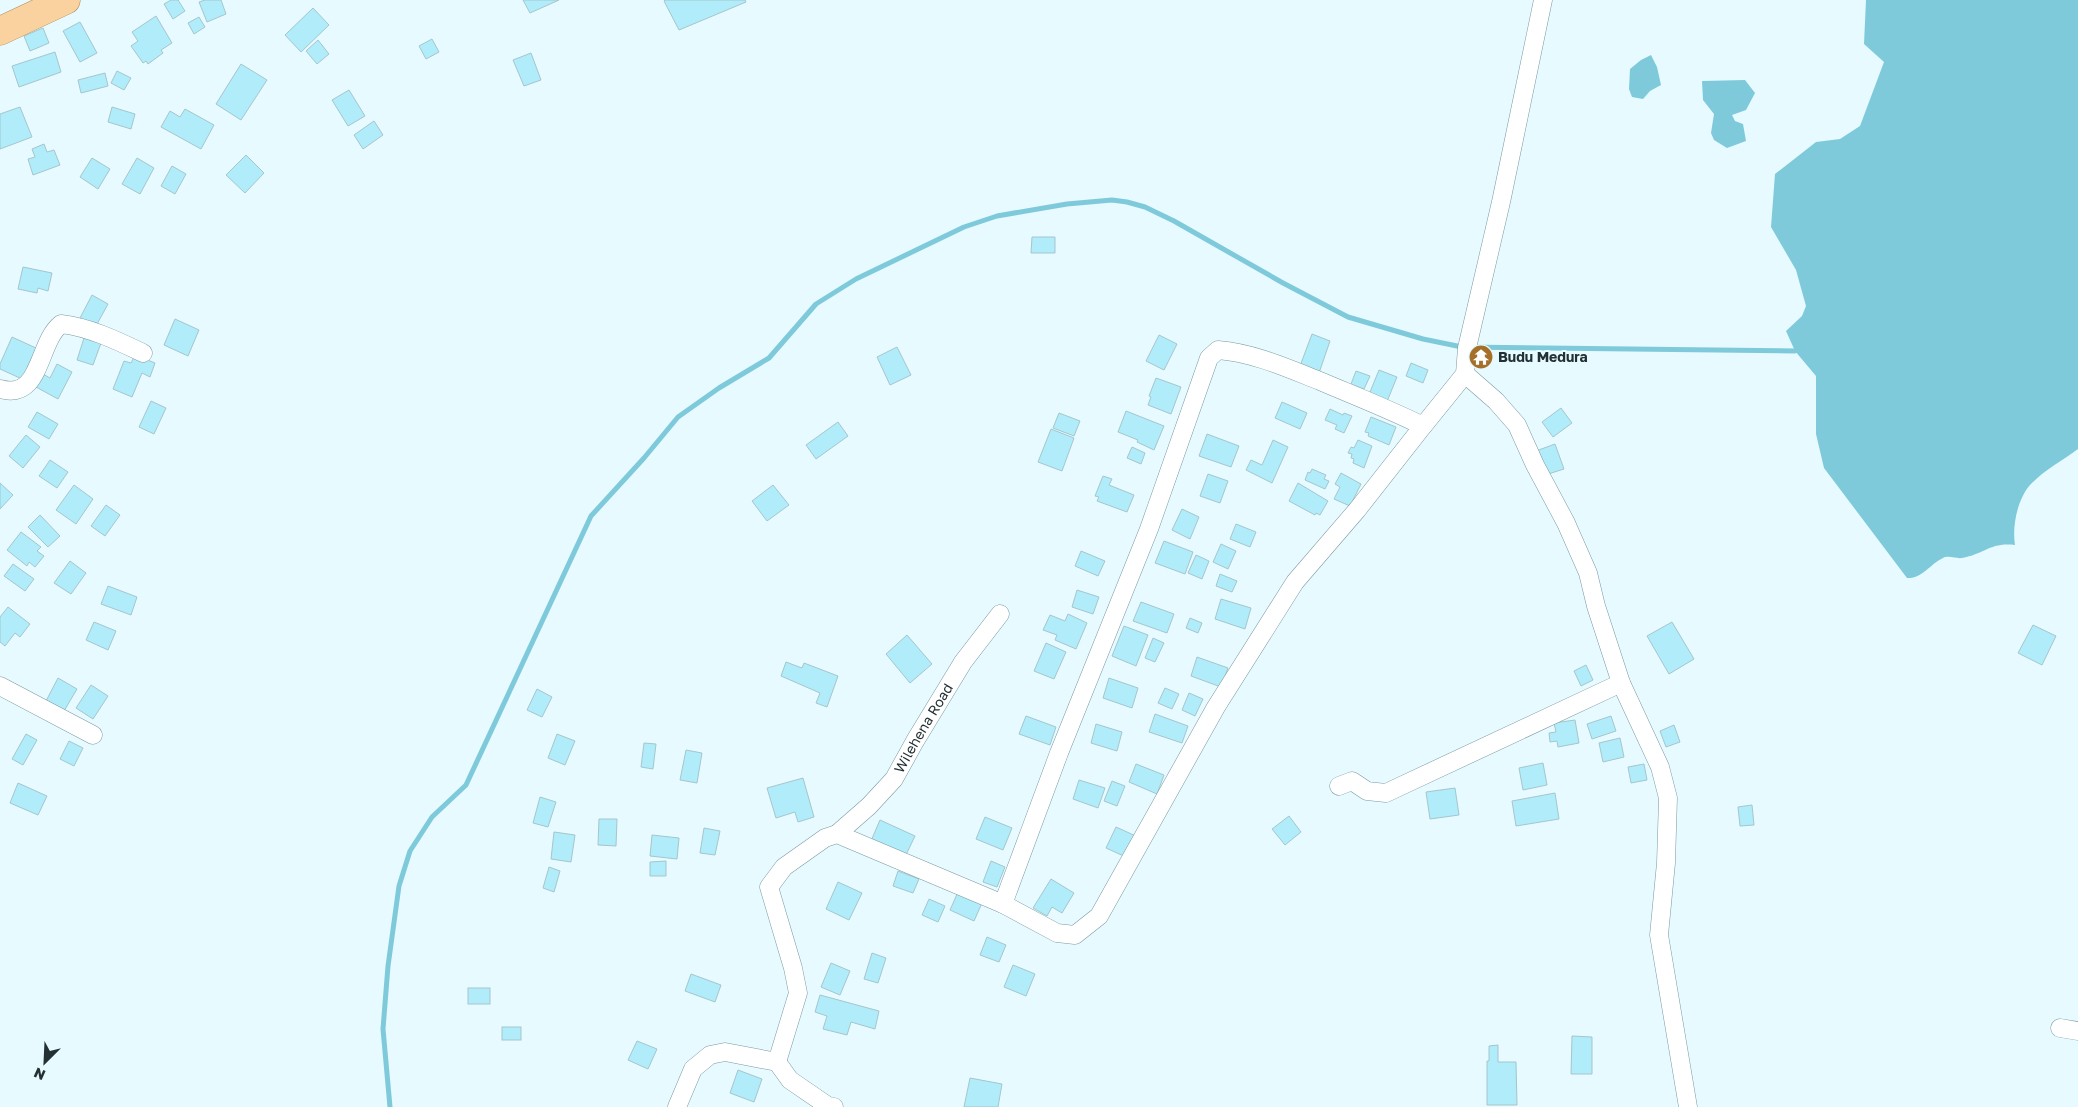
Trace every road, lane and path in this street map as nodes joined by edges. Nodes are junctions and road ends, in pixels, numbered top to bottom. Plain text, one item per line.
1 (66, 0) edge
2 (1543, 0) edge
3 (0, 31) edge
4 (143, 353) dead end
5 (1465, 374) junction
6 (0, 389) edge
7 (1423, 426) junction
8 (1000, 614) dead end
9 (1621, 683) junction
10 (0, 686) edge
11 (93, 734) dead end
12 (1340, 786) dead end
13 (837, 834) junction
14 (1003, 904) junction
15 (2060, 1028) dead end
16 (2078, 1031) edge
17 (777, 1062) junction
18 (677, 1107) edge
19 (834, 1107) edge
20 (1688, 1107) edge

1 - 3 main road
2 - 5 street
4 - 6 street
5 - 7 street
5 - 9 street
7 - 14 street
7 - 14 street
8 - 13 street, Wilehena Road
9 - 12 street
9 - 20 street
10 - 11 street
13 - 14 street
13 - 17 street, Wilehena Road
15 - 16 street
17 - 18 street
17 - 19 street

